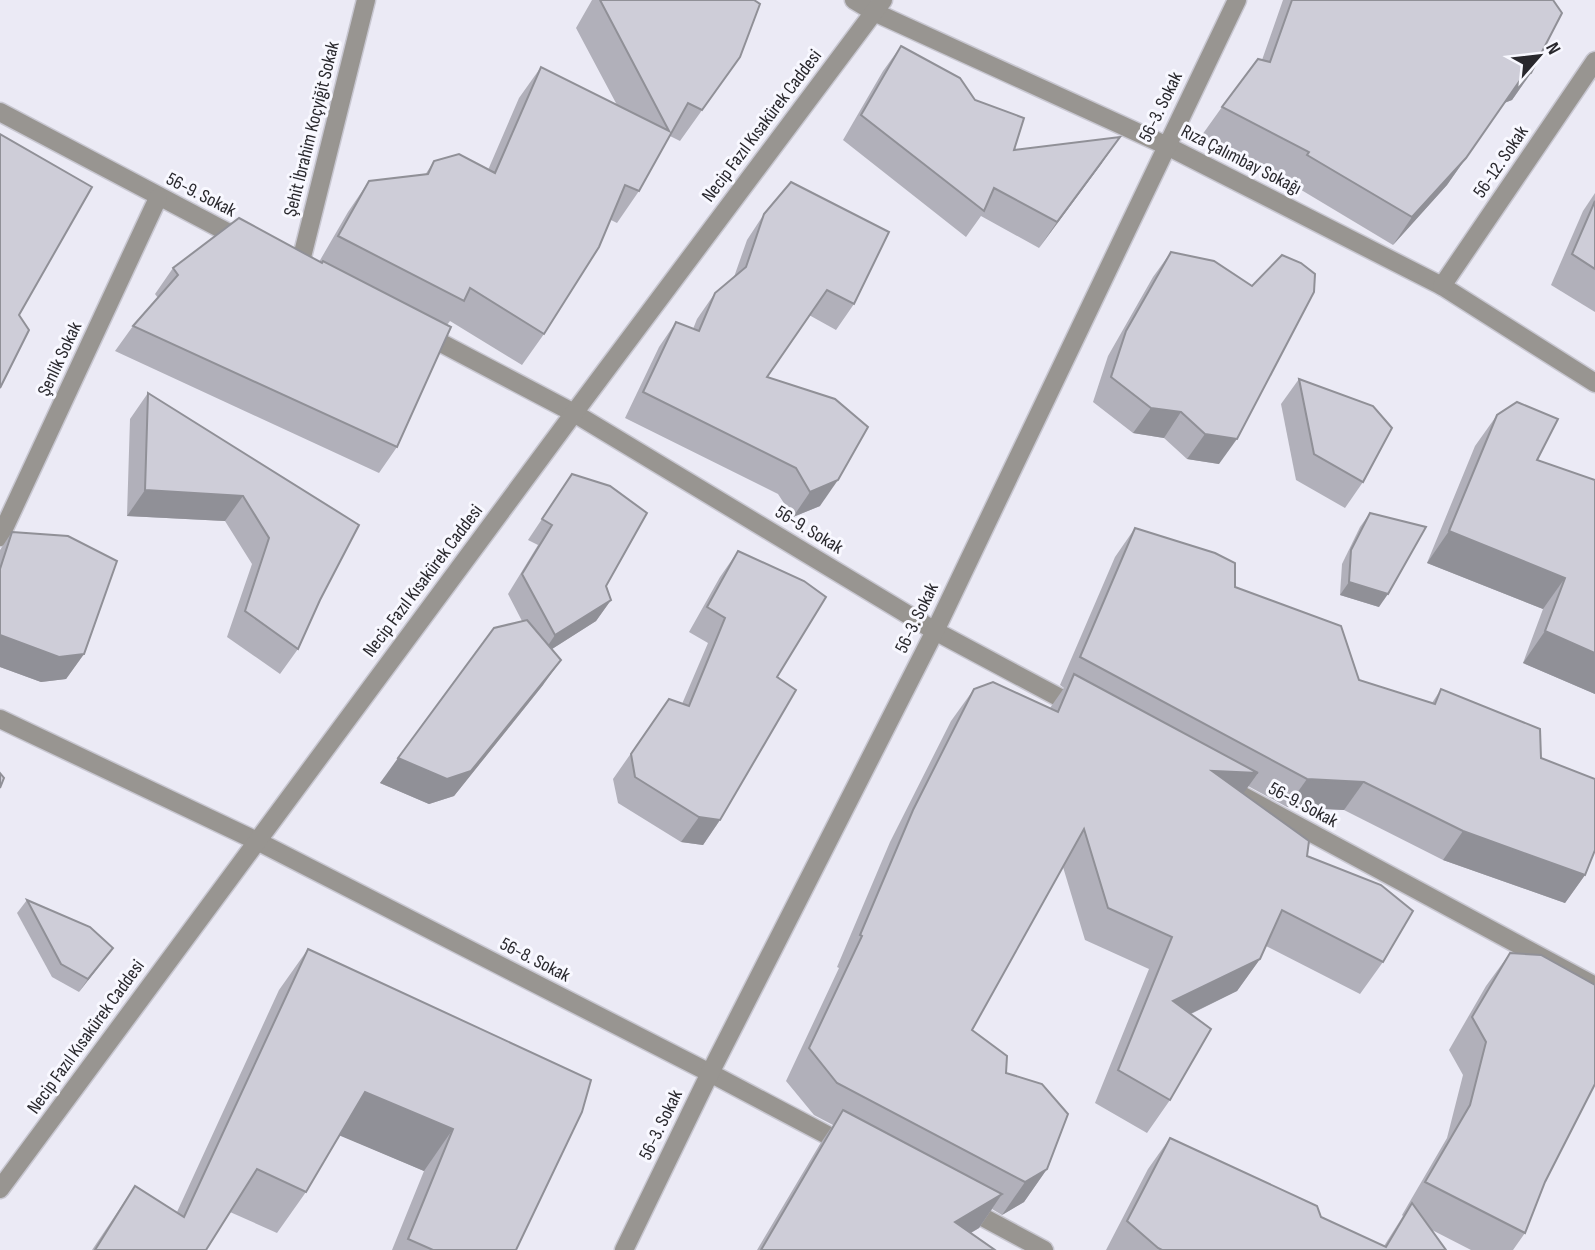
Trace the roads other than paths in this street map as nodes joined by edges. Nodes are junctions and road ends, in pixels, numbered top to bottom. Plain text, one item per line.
1 (366, 0) edge
2 (854, 0) edge
3 (1237, 0) edge
4 (879, 6) edge
5 (1595, 61) edge
6 (0, 112) edge
7 (1165, 145) junction
8 (158, 198) junction
9 (264, 251) edge
10 (299, 269) edge
11 (1442, 286) junction
12 (407, 325) edge
13 (1595, 383) edge
14 (574, 412) junction
15 (0, 537) edge
16 (935, 631) junction
17 (1094, 716) edge
18 (0, 719) edge
19 (1228, 789) edge
20 (257, 841) junction
21 (1595, 986) edge
22 (710, 1073) junction
23 (865, 1155) edge
24 (0, 1189) edge
25 (949, 1199) edge
26 (625, 1250) edge
27 (1044, 1250) edge

1 - 10 street, Şehit İbrahim Koçyiğit Sokak
2 - 4 street, Rıza Çalımbay Sokağı
3 - 7 street, 56-3. Sokak
4 - 7 street, Rıza Çalımbay Sokağı
4 - 14 street, Necip Fazıl Kısakürek Caddesi
5 - 11 street, 56-12. Sokak
6 - 8 street, 56-9. Sokak
7 - 11 street, Rıza Çalımbay Sokağı
7 - 16 street, 56-3. Sokak
8 - 9 street, 56-9. Sokak
8 - 15 street, Şenlik Sokak
11 - 13 street, Rıza Çalımbay Sokağı
12 - 14 street, 56-9. Sokak
14 - 16 street, 56-9. Sokak
14 - 20 street, Necip Fazıl Kısakürek Caddesi
16 - 17 street, 56-9. Sokak
16 - 22 street, 56-3. Sokak
18 - 20 street, 56-8. Sokak
19 - 21 street, 56-9. Sokak
20 - 22 street, 56-8. Sokak
20 - 24 street, Necip Fazıl Kısakürek Caddesi
22 - 23 street, 56-8. Sokak
22 - 26 street, 56-3. Sokak
25 - 27 street

